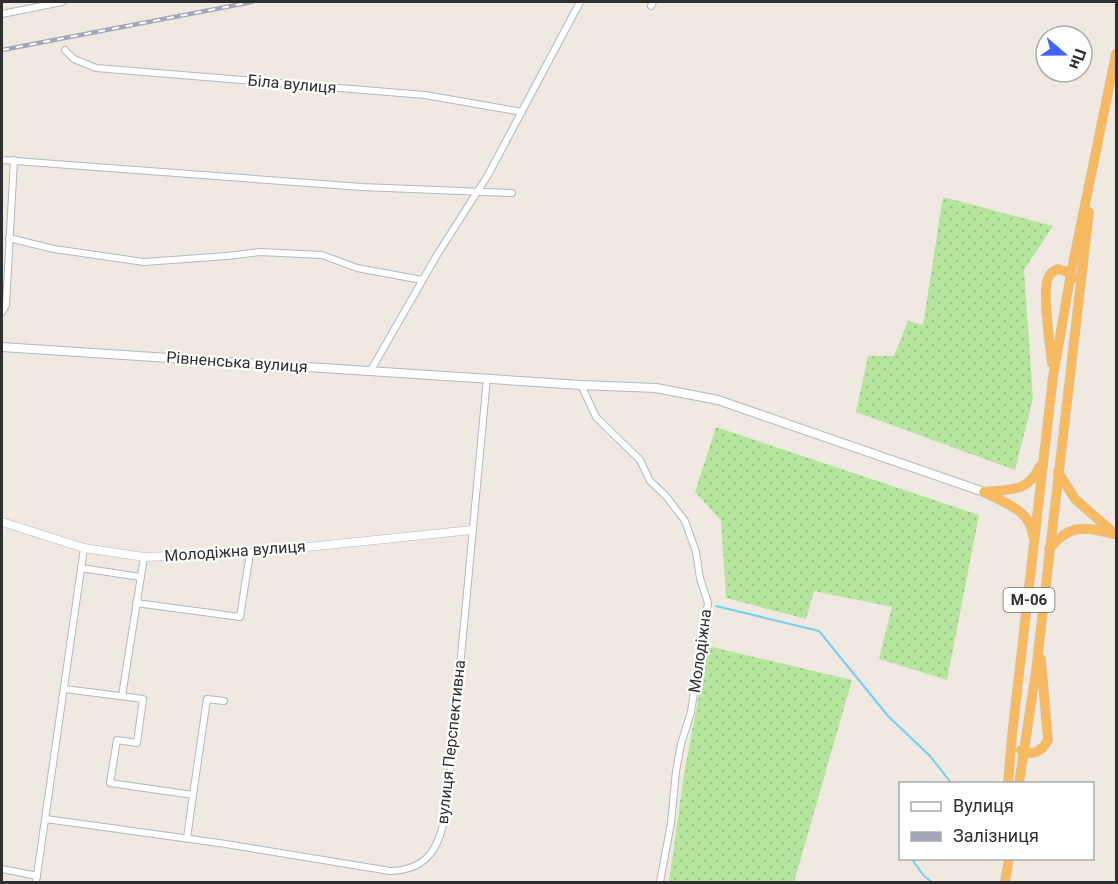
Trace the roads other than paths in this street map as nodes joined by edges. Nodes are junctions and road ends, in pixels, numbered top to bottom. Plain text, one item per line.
1 (62, 2) edge
2 (580, 2) edge
3 (2, 14) edge
4 (65, 50) dead end
5 (1116, 54) edge
6 (522, 112) junction
7 (1096, 153) junction
8 (2, 160) edge
9 (14, 160) junction
10 (478, 191) junction
11 (512, 193) dead end
12 (9, 238) junction
13 (1071, 273) junction
14 (422, 280) junction
15 (1079, 294) junction
16 (2, 312) edge
17 (2, 342) edge
18 (2, 347) edge
19 (371, 370) junction
20 (1053, 377) junction
21 (487, 378) junction
22 (581, 385) junction
23 (1045, 456) junction
24 (1058, 472) junction
25 (984, 492) junction
26 (2, 522) edge
27 (472, 530) junction
28 (1116, 535) edge
29 (84, 548) junction
30 (1049, 549) junction
31 (250, 553) junction
32 (144, 557) junction
33 (1033, 559) junction
34 (81, 568) junction
35 (140, 577) junction
36 (136, 603) junction
37 (1039, 642) junction
38 (65, 688) junction
39 (122, 696) junction
40 (224, 701) dead end
41 (1011, 744) junction
42 (1024, 752) junction
43 (1008, 782) edge
44 (1020, 782) edge
45 (193, 795) junction
46 (46, 819) junction
47 (186, 838) junction
48 (1007, 860) edge
49 (2, 869) edge
50 (37, 879) edge
51 (1006, 880) edge
52 (660, 882) edge

1 - 3 street
2 - 6 street
4 - 6 street, Біла вулиця
5 - 7 highway, М-06
6 - 10 street
7 - 13 highway, М-06
7 - 15 highway, М-06
8 - 9 street
9 - 10 street
9 - 12 street
10 - 11 street
10 - 14 street
12 - 14 street
12 - 16 street
13 - 15 highway
13 - 20 highway, М-06
13 - 20 highway
14 - 19 street
15 - 24 highway, М-06
17 - 18 street
18 - 19 main road, Рівненська вулиця
19 - 21 main road, Рівненська вулиця
20 - 23 highway, М-06
21 - 22 main road, Рівненська вулиця
21 - 27 street, вулиця Перспективна
22 - 25 main road, Рівненська вулиця
22 - 52 street, Молодіжна
23 - 25 highway
23 - 33 highway, М-06
24 - 28 highway
24 - 30 highway, М-06
25 - 33 highway
26 - 29 street, Молодіжна вулиця
27 - 31 street, Молодіжна вулиця
27 - 47 street, вулиця Перспективна
28 - 30 highway
29 - 32 street, Молодіжна вулиця
29 - 34 street
30 - 37 highway, М-06
31 - 32 street, Молодіжна вулиця
31 - 36 street
32 - 35 street
33 - 41 highway, М-06
34 - 35 street
34 - 38 street
35 - 36 street
36 - 39 street
37 - 42 highway, М-06
37 - 42 highway
38 - 39 street
38 - 46 street
39 - 45 street
40 - 45 street
41 - 42 highway
41 - 43 highway, М-06
42 - 44 highway, М-06
45 - 47 street
46 - 47 street, вулиця Перспективна
46 - 50 street
48 - 51 highway
49 - 50 street

